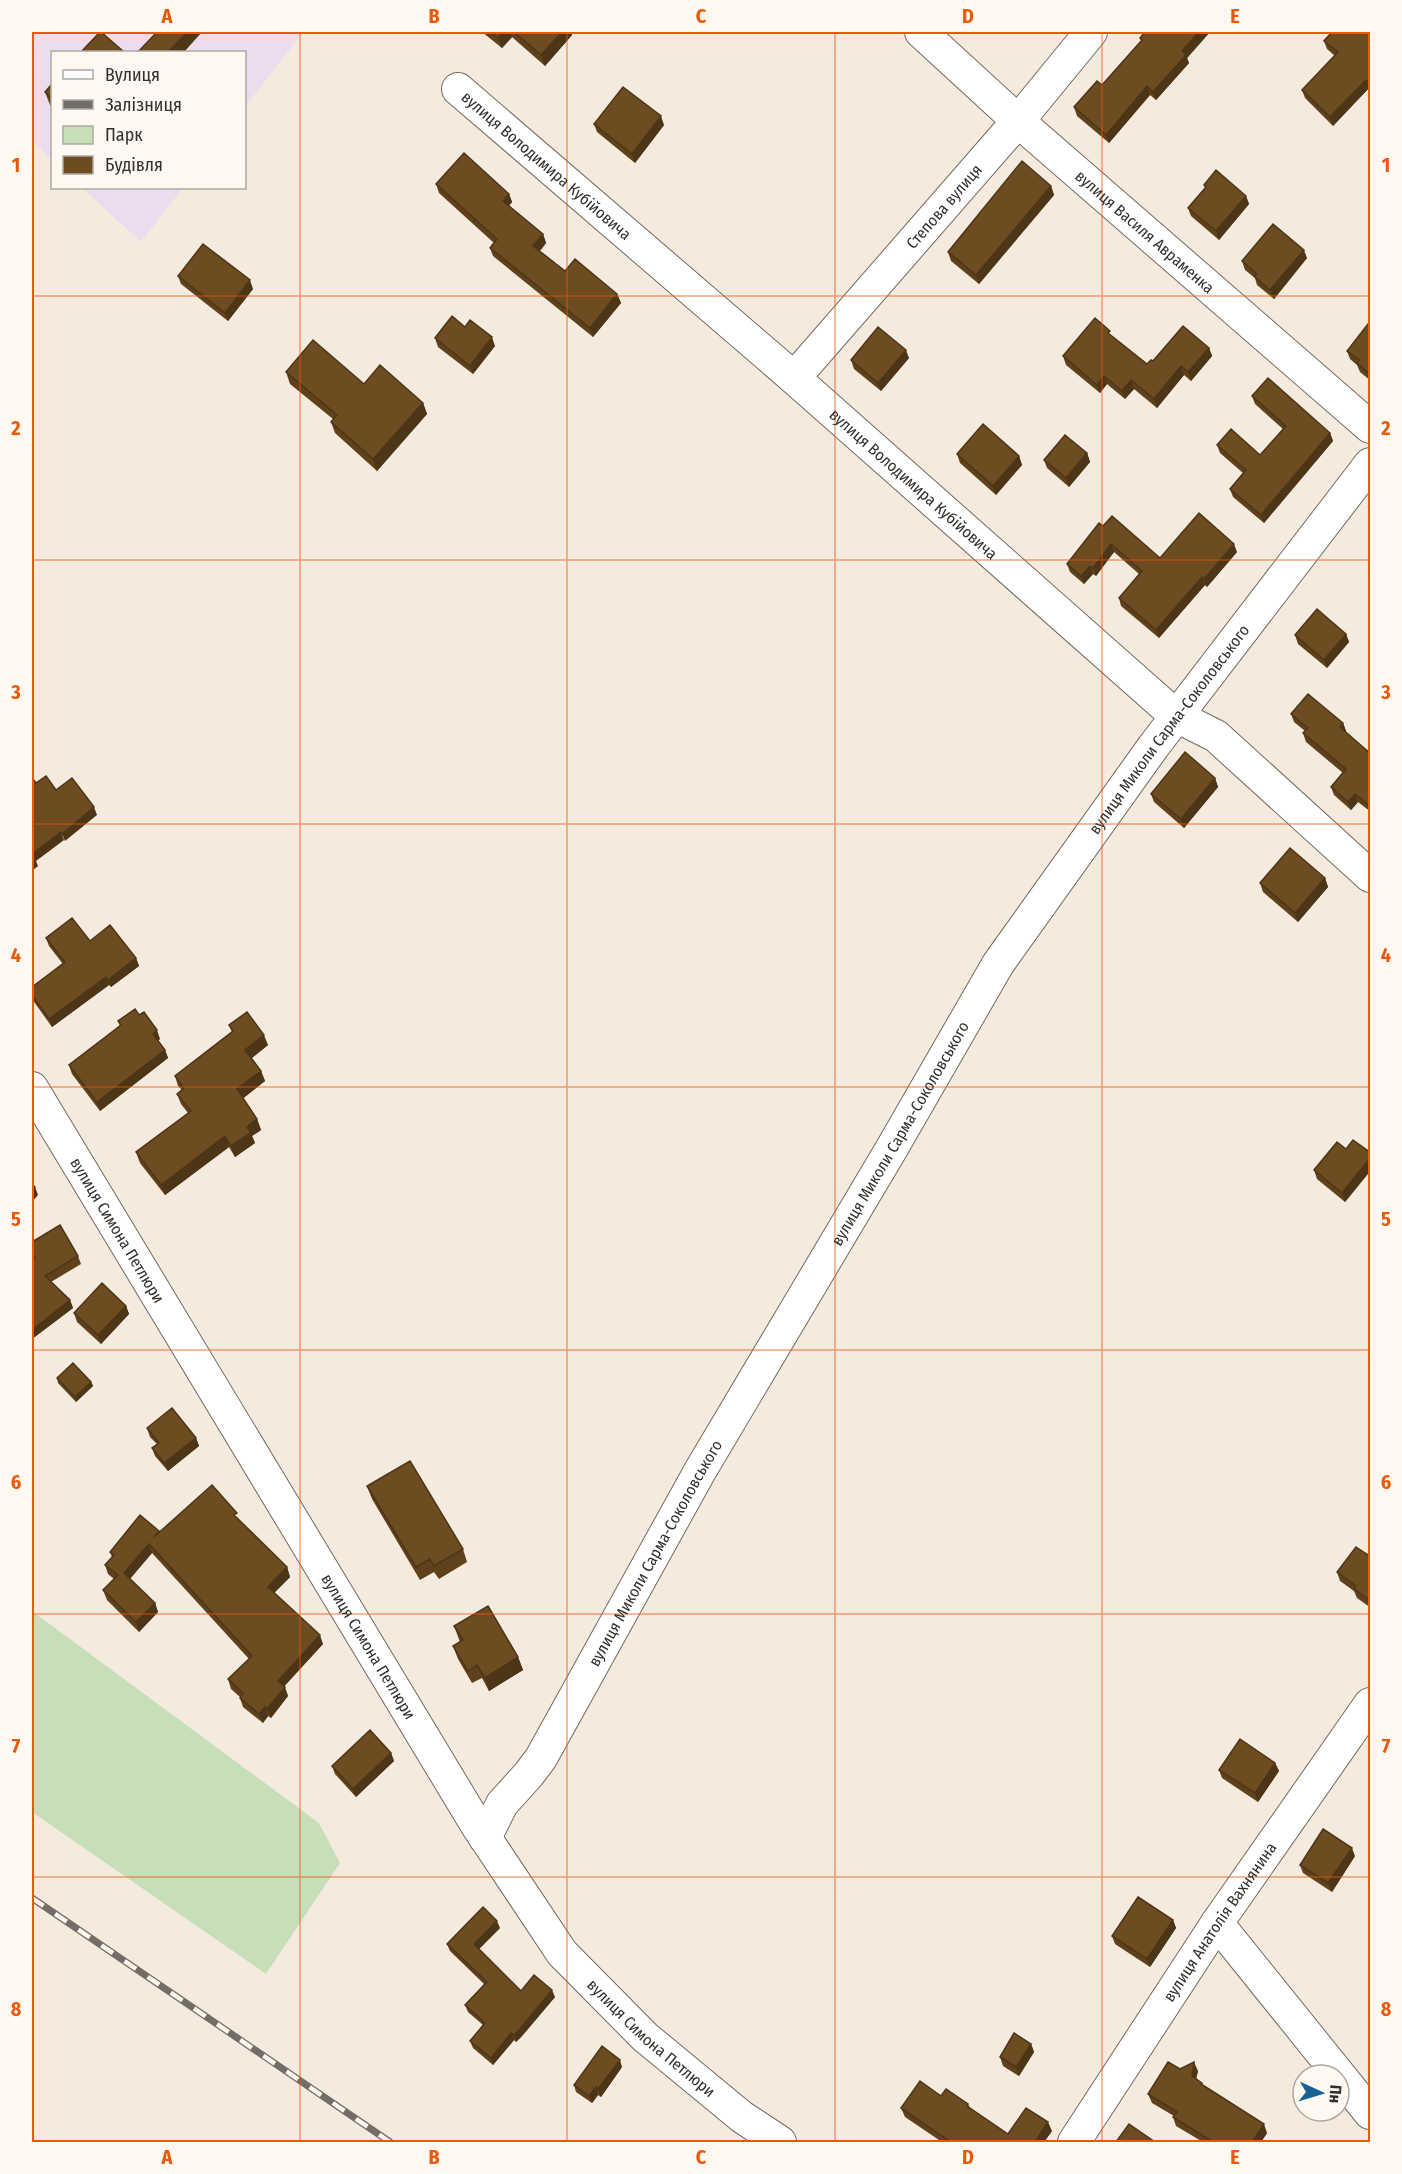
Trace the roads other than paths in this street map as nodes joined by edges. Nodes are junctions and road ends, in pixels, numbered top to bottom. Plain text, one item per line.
1 (921, 32) edge
2 (1091, 32) edge
3 (458, 89) dead end
4 (1018, 121) junction
5 (794, 378) junction
6 (1371, 427) edge
7 (1371, 464) edge
8 (1176, 716) junction
9 (1371, 876) edge
10 (32, 1088) edge
11 (1371, 1704) edge
12 (485, 1838) junction
13 (1217, 1923) junction
14 (1371, 2113) edge
15 (780, 2142) edge
16 (1074, 2142) edge

1 - 4 street, вулиця Василя Авраменка
2 - 4 street, Степова вулиця
3 - 5 street, вулиця Володимира Кубійовича
4 - 5 street, Степова вулиця
4 - 6 street, вулиця Василя Авраменка
5 - 8 street, вулиця Володимира Кубійовича
7 - 8 street, вулиця Миколи Сарма-Соколовського
8 - 9 street, вулиця Володимира Кубійовича
8 - 12 street, вулиця Миколи Сарма-Соколовського
10 - 12 street, вулиця Симона Петлюри
11 - 13 street, вулиця Анатолія Вахнянина
12 - 15 street, вулиця Симона Петлюри
13 - 14 street
13 - 16 street, вулиця Анатолія Вахнянина

